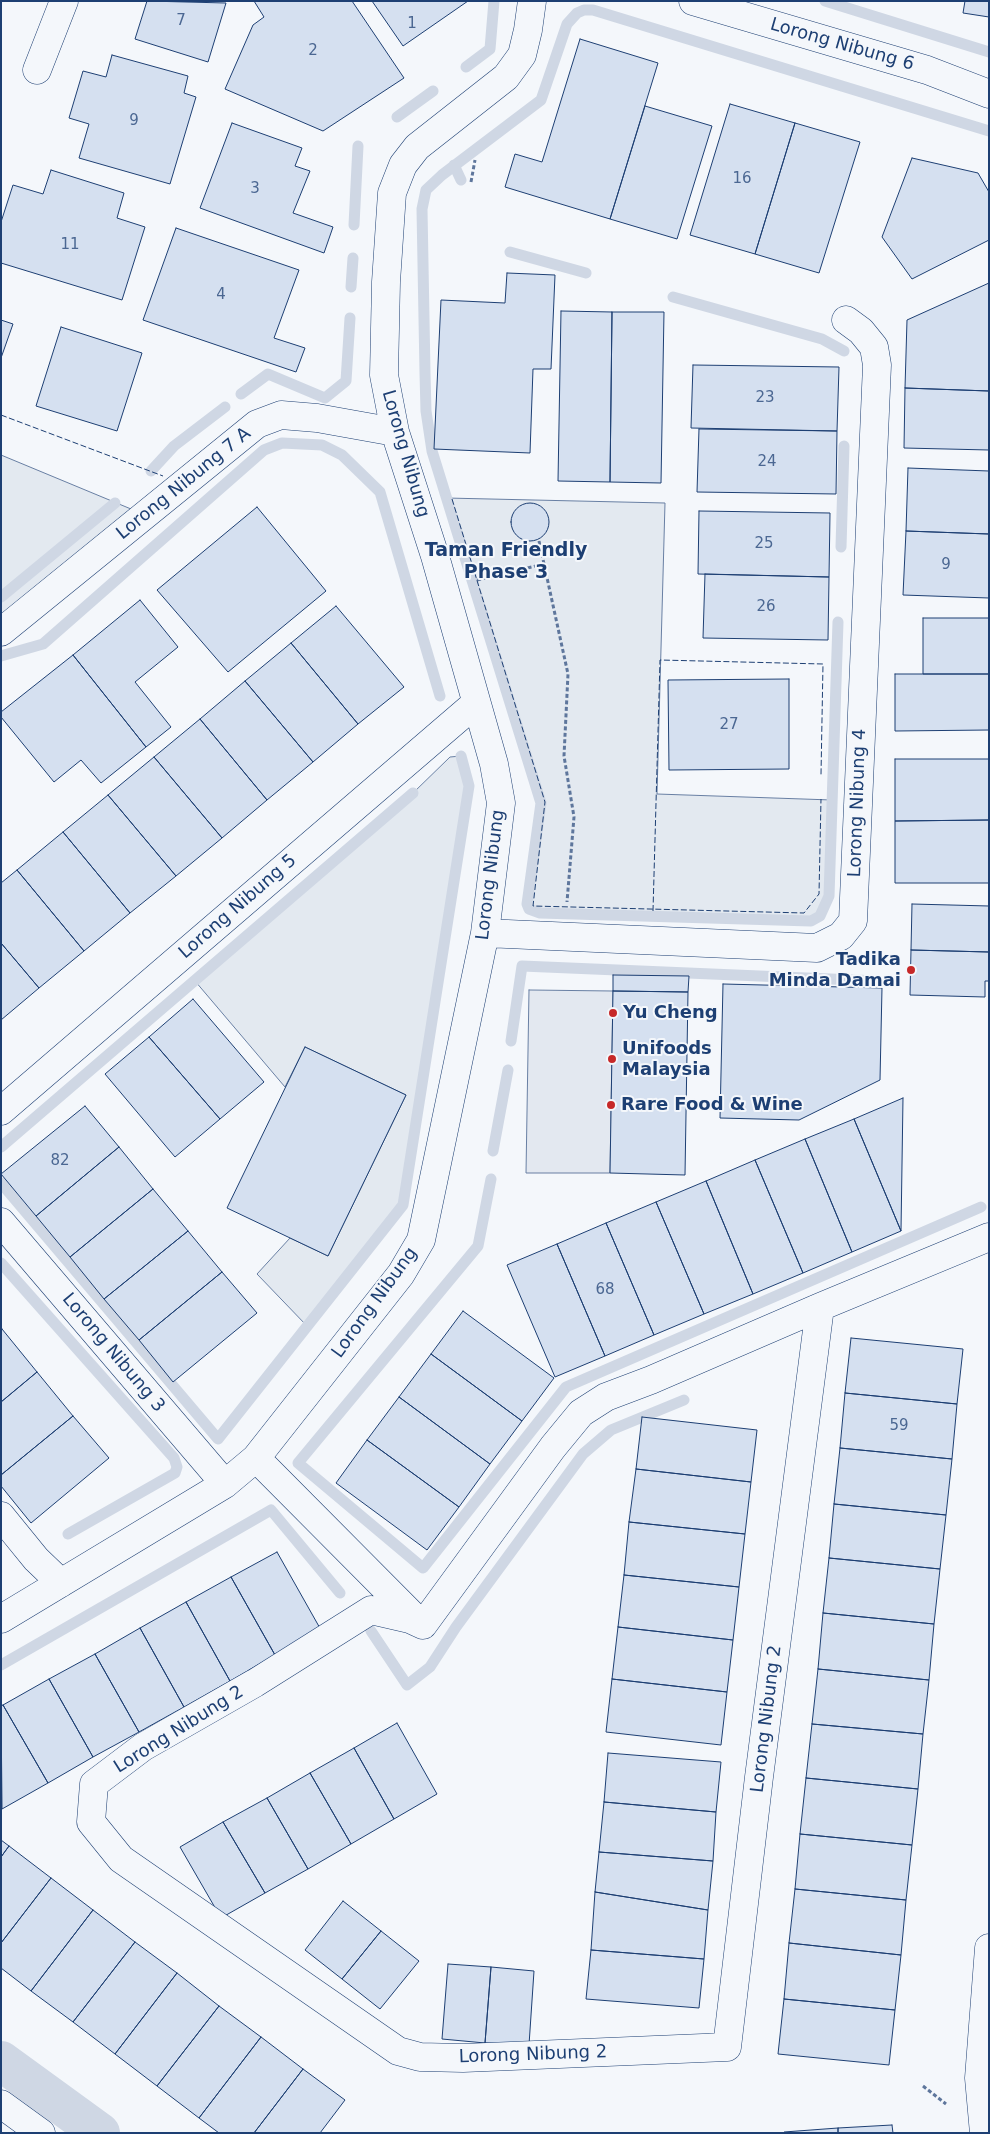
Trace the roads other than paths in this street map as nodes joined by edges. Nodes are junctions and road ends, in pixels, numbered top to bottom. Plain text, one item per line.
1 (64, 1) edge
2 (532, 1) edge
3 (693, 1) edge
4 (38, 70) dead end
5 (989, 94) edge
6 (846, 320) dead end
7 (395, 432) junction
8 (1, 632) edge
9 (476, 703) junction
10 (485, 933) junction
11 (1, 1111) edge
12 (1, 1222) edge
13 (989, 1237) edge
14 (820, 1307) junction
15 (256, 1458) junction
16 (225, 1484) junction
17 (1, 1516) edge
18 (61, 1583) junction
19 (1, 1618) edge
20 (416, 1622) junction
21 (989, 1948) edge
22 (1, 2104) edge
23 (41, 2133) edge
24 (984, 2133) edge

1 - 4 street
2 - 7 street, Lorong Nibung
3 - 5 street, Lorong Nibung 6
6 - 10 street, Lorong Nibung 4
7 - 8 street, Lorong Nibung 7 A
7 - 9 street, Lorong Nibung
9 - 10 street, Lorong Nibung
9 - 11 street, Lorong Nibung 5
10 - 15 street, Lorong Nibung
12 - 16 street, Lorong Nibung 3
13 - 14 street
14 - 20 street
14 - 20 street, Lorong Nibung 2
15 - 16 street, Lorong Nibung
15 - 20 street
16 - 18 street, Lorong Nibung
17 - 18 street
18 - 19 street, Lorong Nibung
21 - 24 street
22 - 23 street

